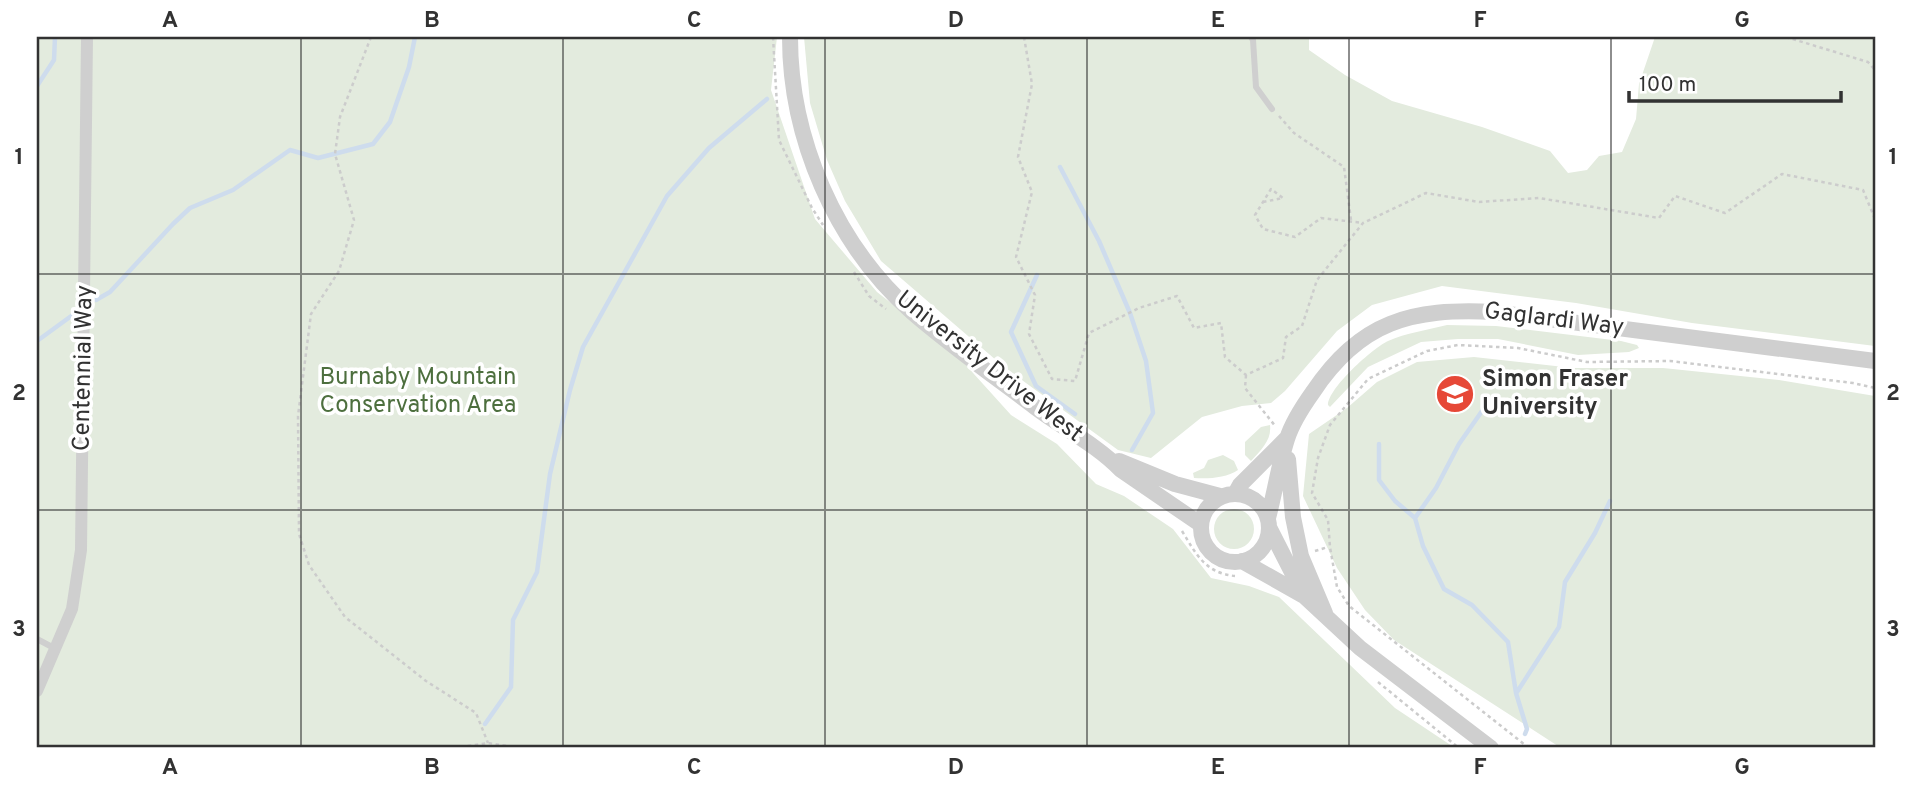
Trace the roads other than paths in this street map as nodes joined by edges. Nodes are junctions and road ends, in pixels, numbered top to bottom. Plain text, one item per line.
1 (87, 37) edge
2 (790, 37) edge
3 (1251, 37) edge
4 (1272, 108) road end
5 (1875, 361) edge
6 (1282, 433) junction
7 (1110, 458) junction
8 (1228, 495) junction
9 (1200, 523) junction
10 (1269, 523) junction
11 (1242, 561) junction
12 (1304, 596) junction
13 (1327, 618) junction
14 (37, 639) edge
15 (54, 648) junction
16 (37, 691) edge
17 (1491, 748) edge

1 - 15 street, Centennial Way
2 - 7 street, University Drive West
3 - 4 lane
5 - 6 street, Gaglardi Way
6 - 8 street, Gaglardi Way
6 - 10 street, Gaglardi Way
6 - 13 street
7 - 8 street, University Drive West
7 - 9 street, University Drive West
8 - 9 street
8 - 10 street
9 - 11 street
10 - 11 street
10 - 12 street
11 - 12 street
12 - 13 street
13 - 17 street
14 - 15 lane
15 - 16 street, Centennial Way

